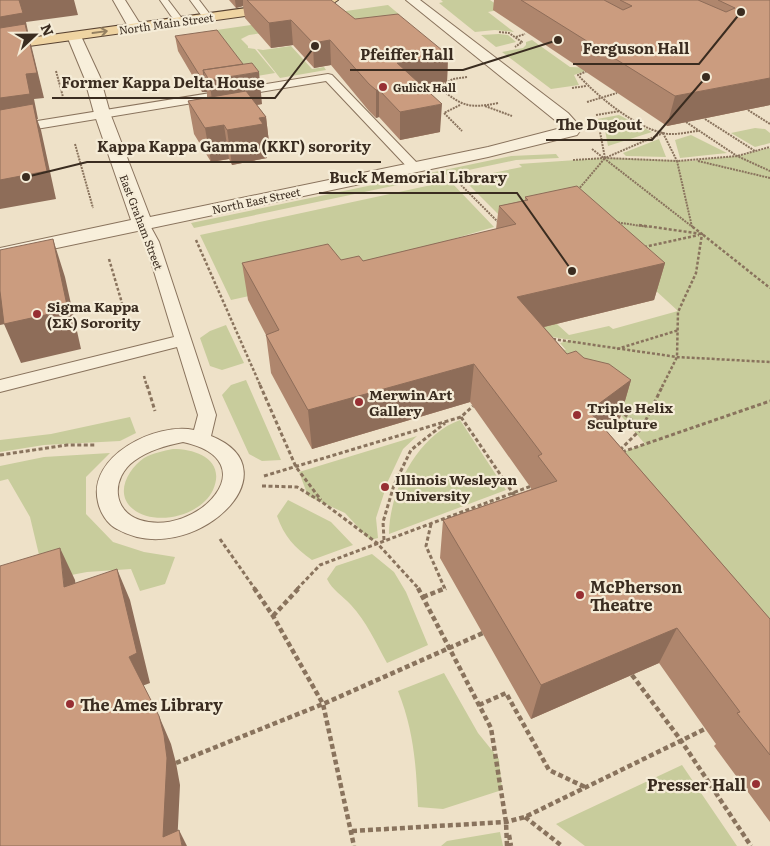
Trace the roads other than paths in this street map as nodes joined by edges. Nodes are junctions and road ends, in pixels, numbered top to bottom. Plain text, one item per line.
1 (119, 0) edge
2 (164, 0) edge
3 (194, 0) edge
4 (327, 0) edge
5 (412, 0) edge
6 (206, 18) junction
7 (179, 21) junction
8 (135, 28) junction
9 (74, 36) junction
10 (0, 46) edge
11 (102, 113) junction
12 (0, 131) edge
13 (414, 167) junction
14 (142, 224) junction
15 (0, 254) edge
16 (184, 340) junction
17 (0, 386) edge
18 (201, 438) junction

1 - 8 street
2 - 7 lane
3 - 6 lane
4 - 6 main road, North Main Street
5 - 13 street, North East Street
6 - 7 main road, North Main Street
7 - 8 main road, North Main Street
9 -> 8 main road, North Main Street
9 - 10 main road, North Main Street
9 - 11 street, East Graham Street
11 - 12 lane
11 - 13 lane
11 - 14 street, East Graham Street
13 - 14 street, North East Street
14 - 15 street, North East Street
14 - 16 lane, East Graham Street
16 - 17 lane
16 - 18 lane, East Graham Street
18 - 18 lane

